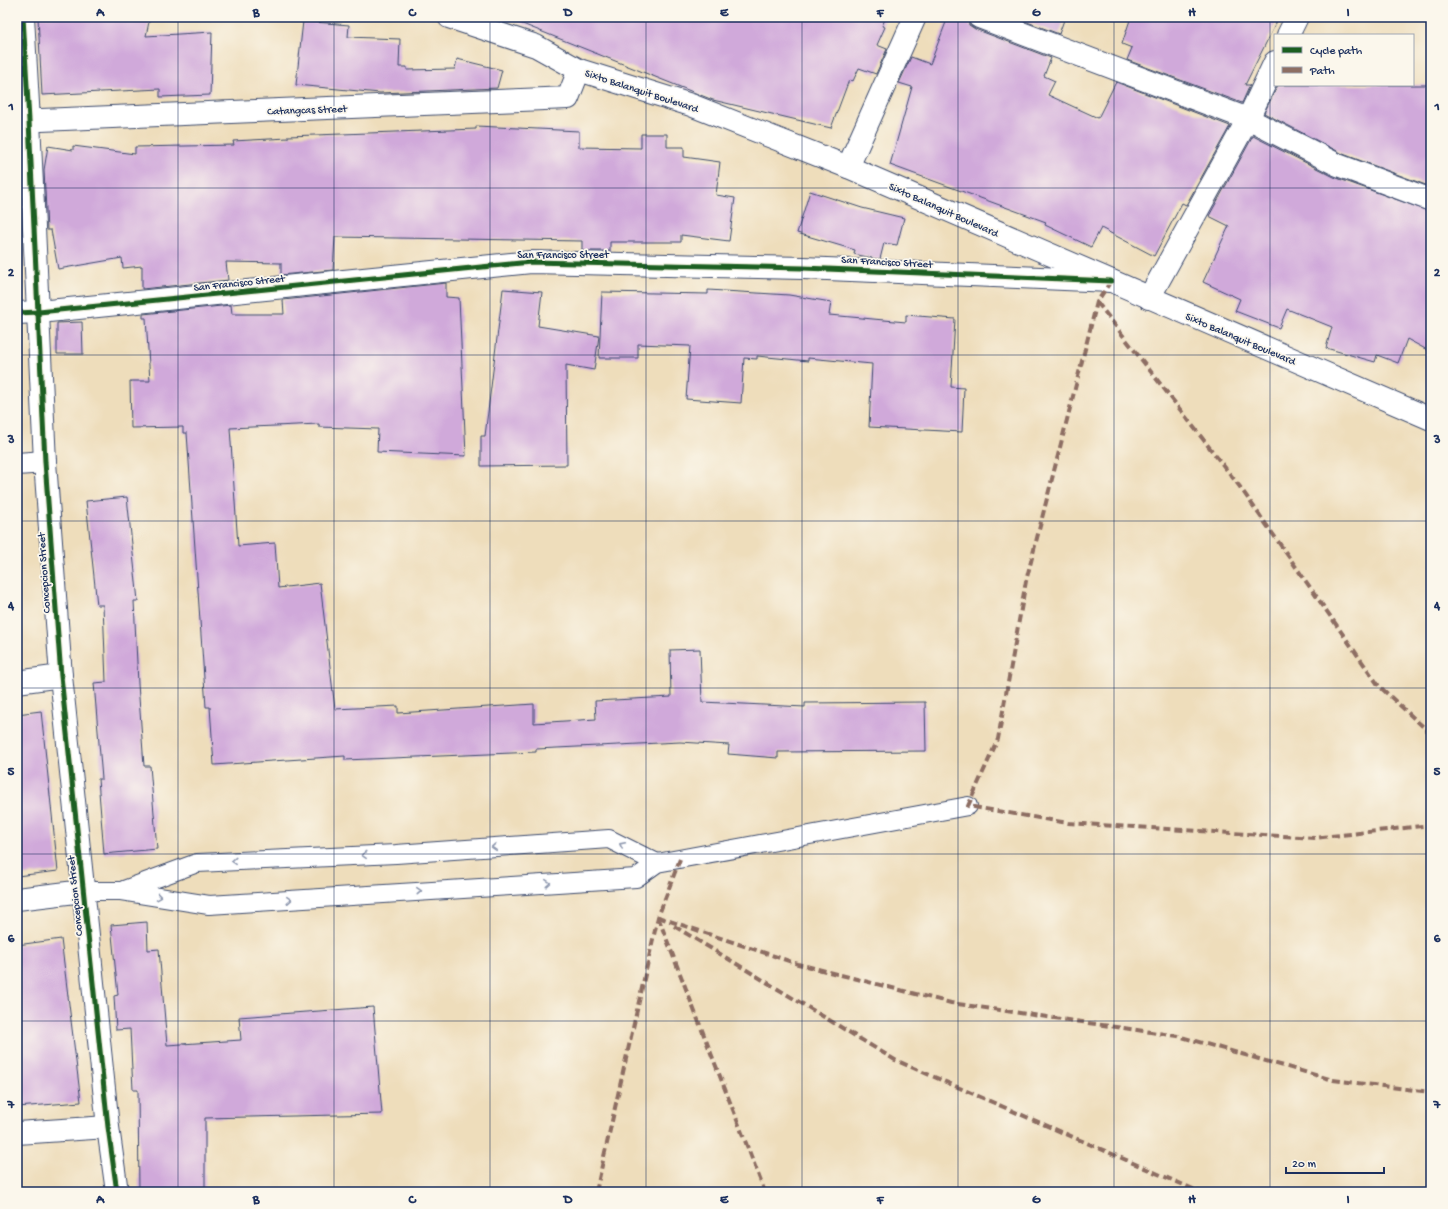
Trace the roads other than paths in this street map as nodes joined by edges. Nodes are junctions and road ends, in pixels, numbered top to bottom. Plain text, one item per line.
1 (23, 17) edge
2 (449, 17) edge
3 (915, 17) edge
4 (979, 17) edge
5 (1296, 17) edge
6 (1288, 34) edge
7 (1274, 64) edge
8 (579, 70) junction
9 (1248, 118) junction
10 (23, 121) edge
11 (848, 167) junction
12 (1431, 200) edge
13 (1111, 281) junction
14 (1150, 298) junction
15 (39, 312) junction
16 (17, 313) edge
17 (1431, 419) edge
18 (45, 462) junction
19 (17, 464) edge
20 (60, 676) junction
21 (17, 682) edge
22 (968, 806) dead end
23 (657, 863) junction
24 (84, 891) junction
25 (121, 891) junction
26 (17, 899) edge
27 (108, 1127) junction
28 (17, 1133) edge
29 (117, 1192) edge

1 - 10 street, Concepcion Street
2 - 8 street, Sixto Balanquit Boulevard
3 - 11 street
4 - 9 street
5 - 6 street
7 - 9 street
8 - 10 street, Catangcas Street
8 - 11 street, Sixto Balanquit Boulevard
9 - 12 street
9 - 14 street
10 - 15 street, Concepcion Street
11 - 13 street, Sixto Balanquit Boulevard
13 - 14 street, Sixto Balanquit Boulevard
13 - 15 street, San Francisco Street
14 - 17 street, Sixto Balanquit Boulevard
15 - 16 street, San Francisco Street
15 - 18 street, Concepcion Street
18 - 19 street
18 - 20 street, Concepcion Street
20 - 21 street
20 - 24 street, Concepcion Street
22 - 23 lane
25 -> 23 lane
23 -> 25 lane
24 - 25 lane
24 - 26 street
24 - 27 street, Concepcion Street
27 - 28 street
27 - 29 street, Concepcion Street

